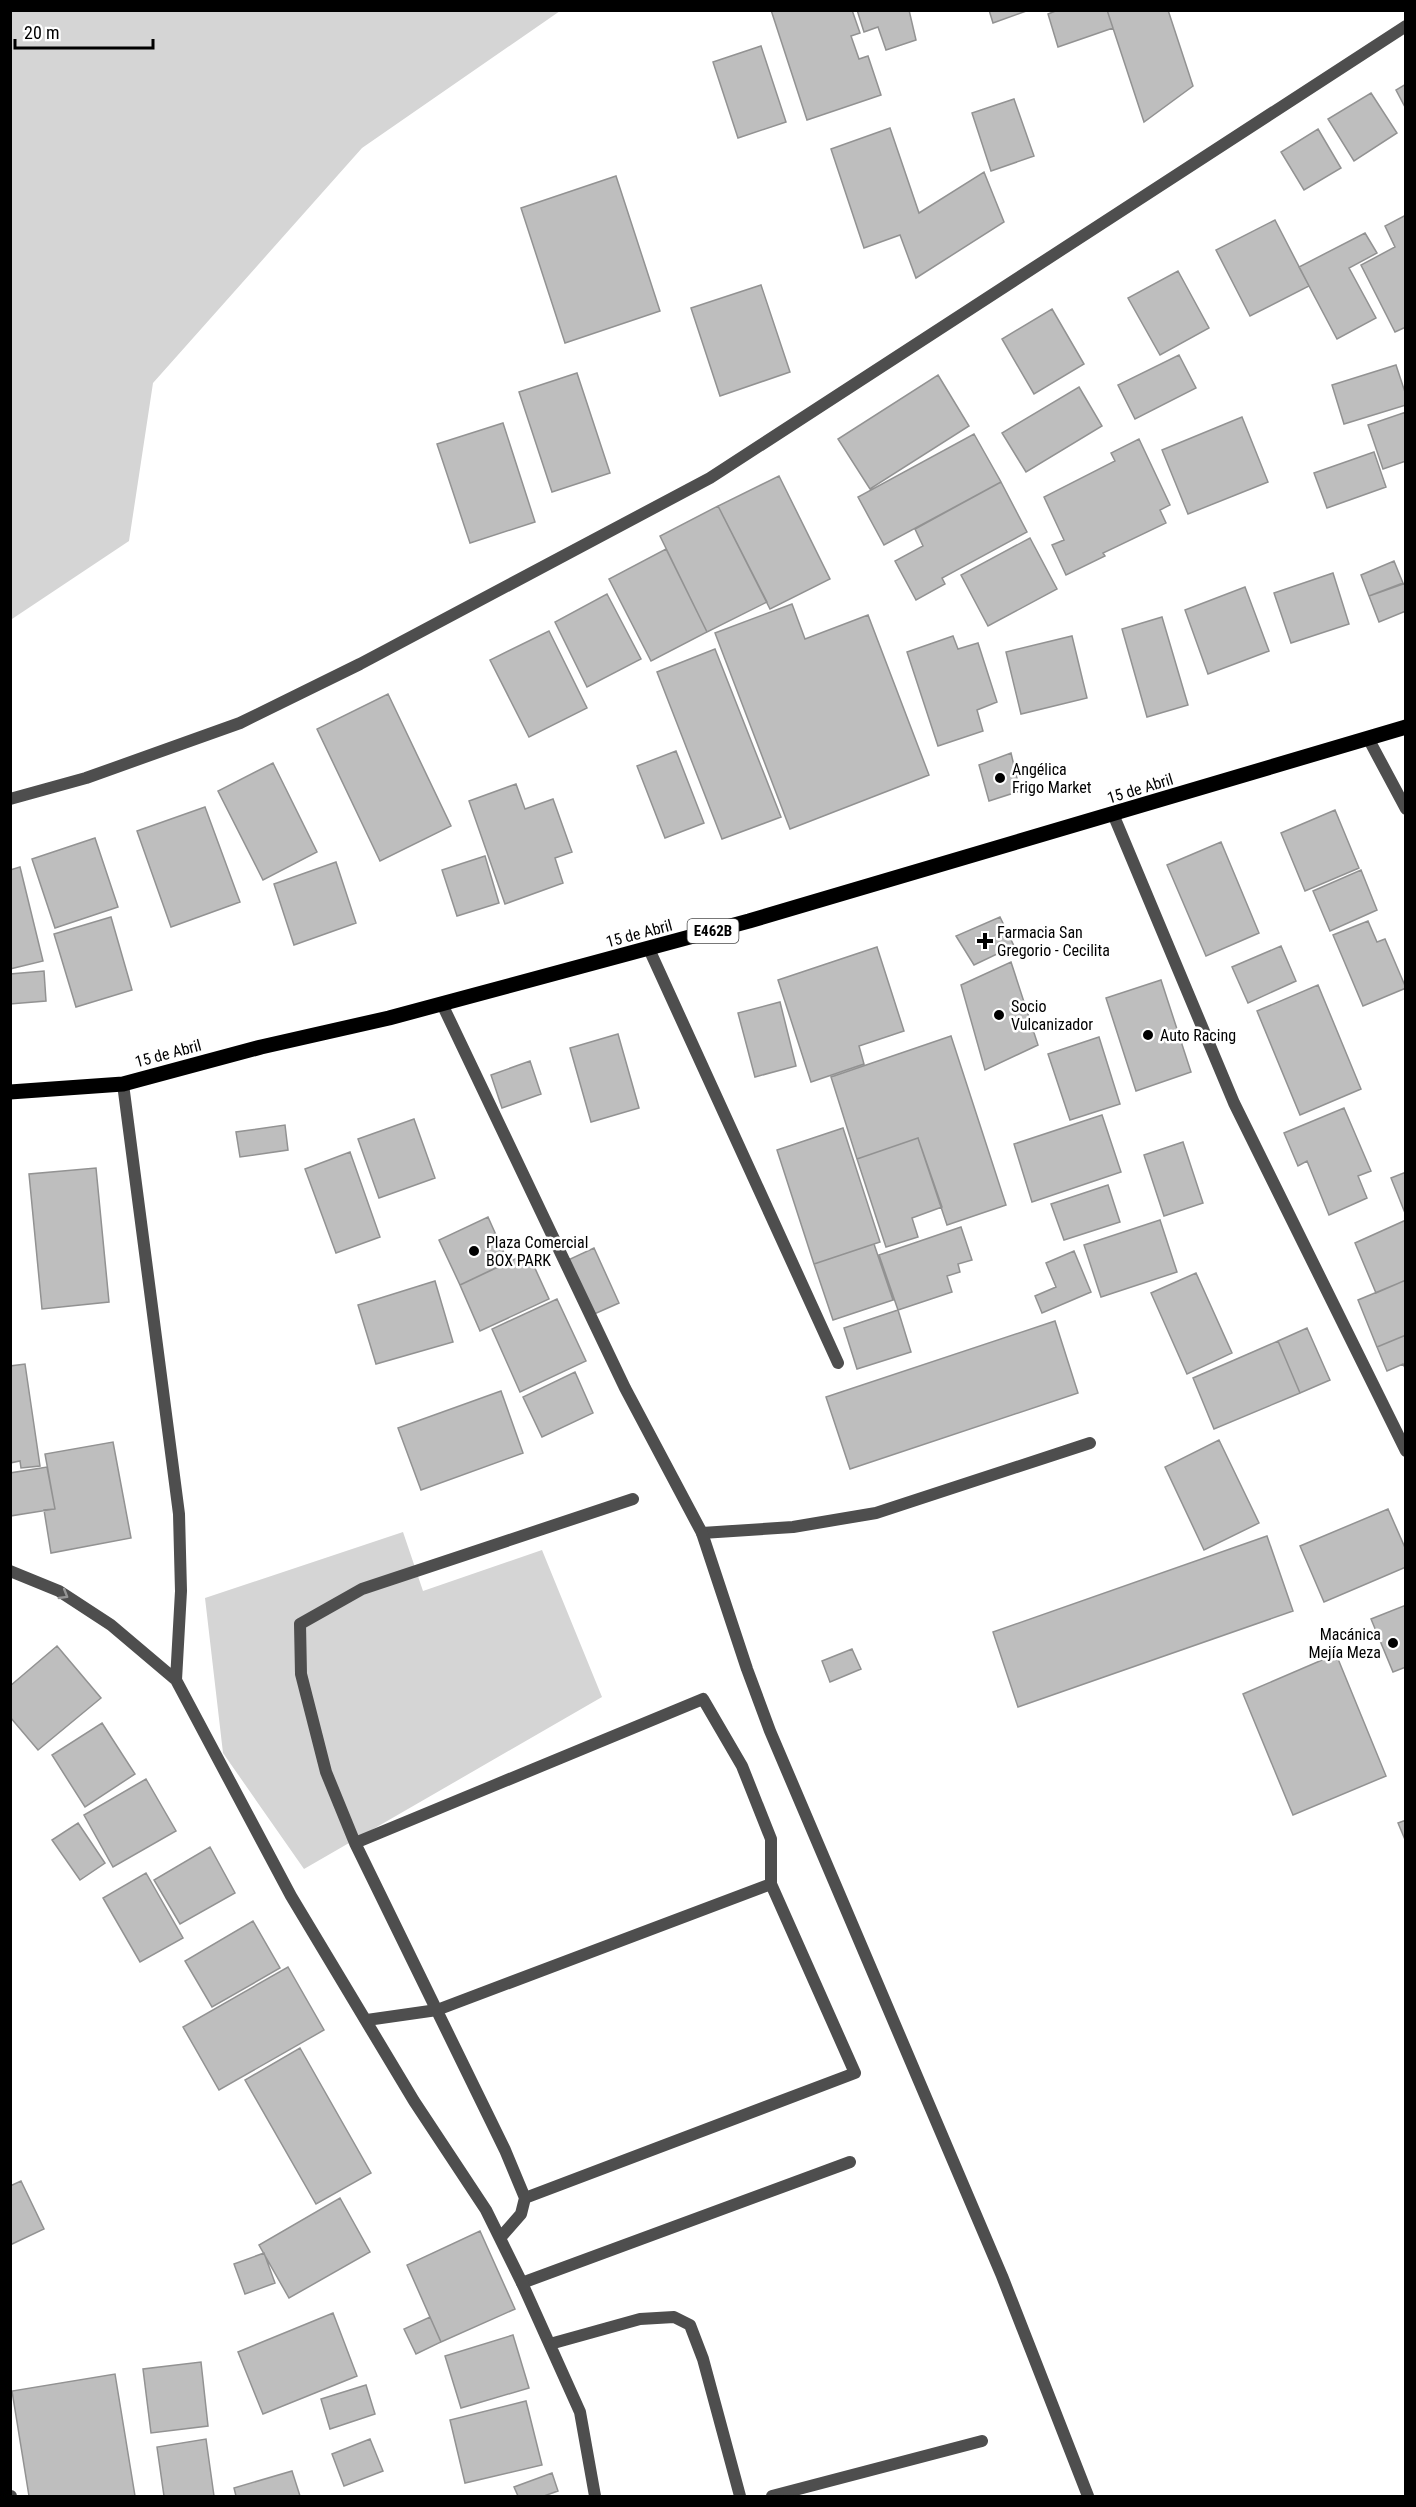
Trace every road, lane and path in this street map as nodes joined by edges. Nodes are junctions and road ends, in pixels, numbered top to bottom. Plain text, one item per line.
1 (1406, 26) edge
2 (1406, 727) edge
3 (1368, 738) junction
4 (10, 799) edge
5 (1406, 809) edge
6 (1113, 814) junction
7 (649, 949) junction
8 (442, 1004) junction
9 (123, 1084) junction
10 (10, 1092) edge
11 (838, 1363) dead end
12 (1090, 1443) dead end
13 (1406, 1451) edge
14 (633, 1499) dead end
15 (702, 1533) junction
16 (10, 1571) edge
17 (176, 1680) junction
18 (355, 1843) junction
19 (771, 1884) junction
20 (437, 2010) junction
21 (367, 2020) junction
22 (850, 2162) dead end
23 (525, 2198) junction
24 (500, 2238) junction
25 (522, 2283) junction
26 (550, 2344) junction
27 (982, 2441) dead end
28 (595, 2496) edge
29 (740, 2496) edge
30 (772, 2496) edge
31 (1088, 2496) edge

1 - 4 street
2 - 3 main road, 15 de Abril / E462B
3 - 5 street
3 - 6 main road, 15 de Abril / E462B
6 - 7 main road, 15 de Abril / E462B
6 - 13 street
7 - 8 main road, 15 de Abril / E462B
7 - 11 street
8 - 9 main road, 15 de Abril / E462B
8 - 15 street
9 - 10 main road, 15 de Abril / E462B
9 - 17 street
12 - 15 street
14 - 18 street
15 - 31 street
16 -> 17 street
17 - 21 street
18 - 19 street
18 - 20 street
19 - 20 street
19 - 23 street
20 - 21 street
20 - 23 street
21 - 24 street
22 - 25 street
23 - 24 street
24 - 25 street
25 - 26 street
26 - 28 street
26 - 29 street
27 - 30 street

